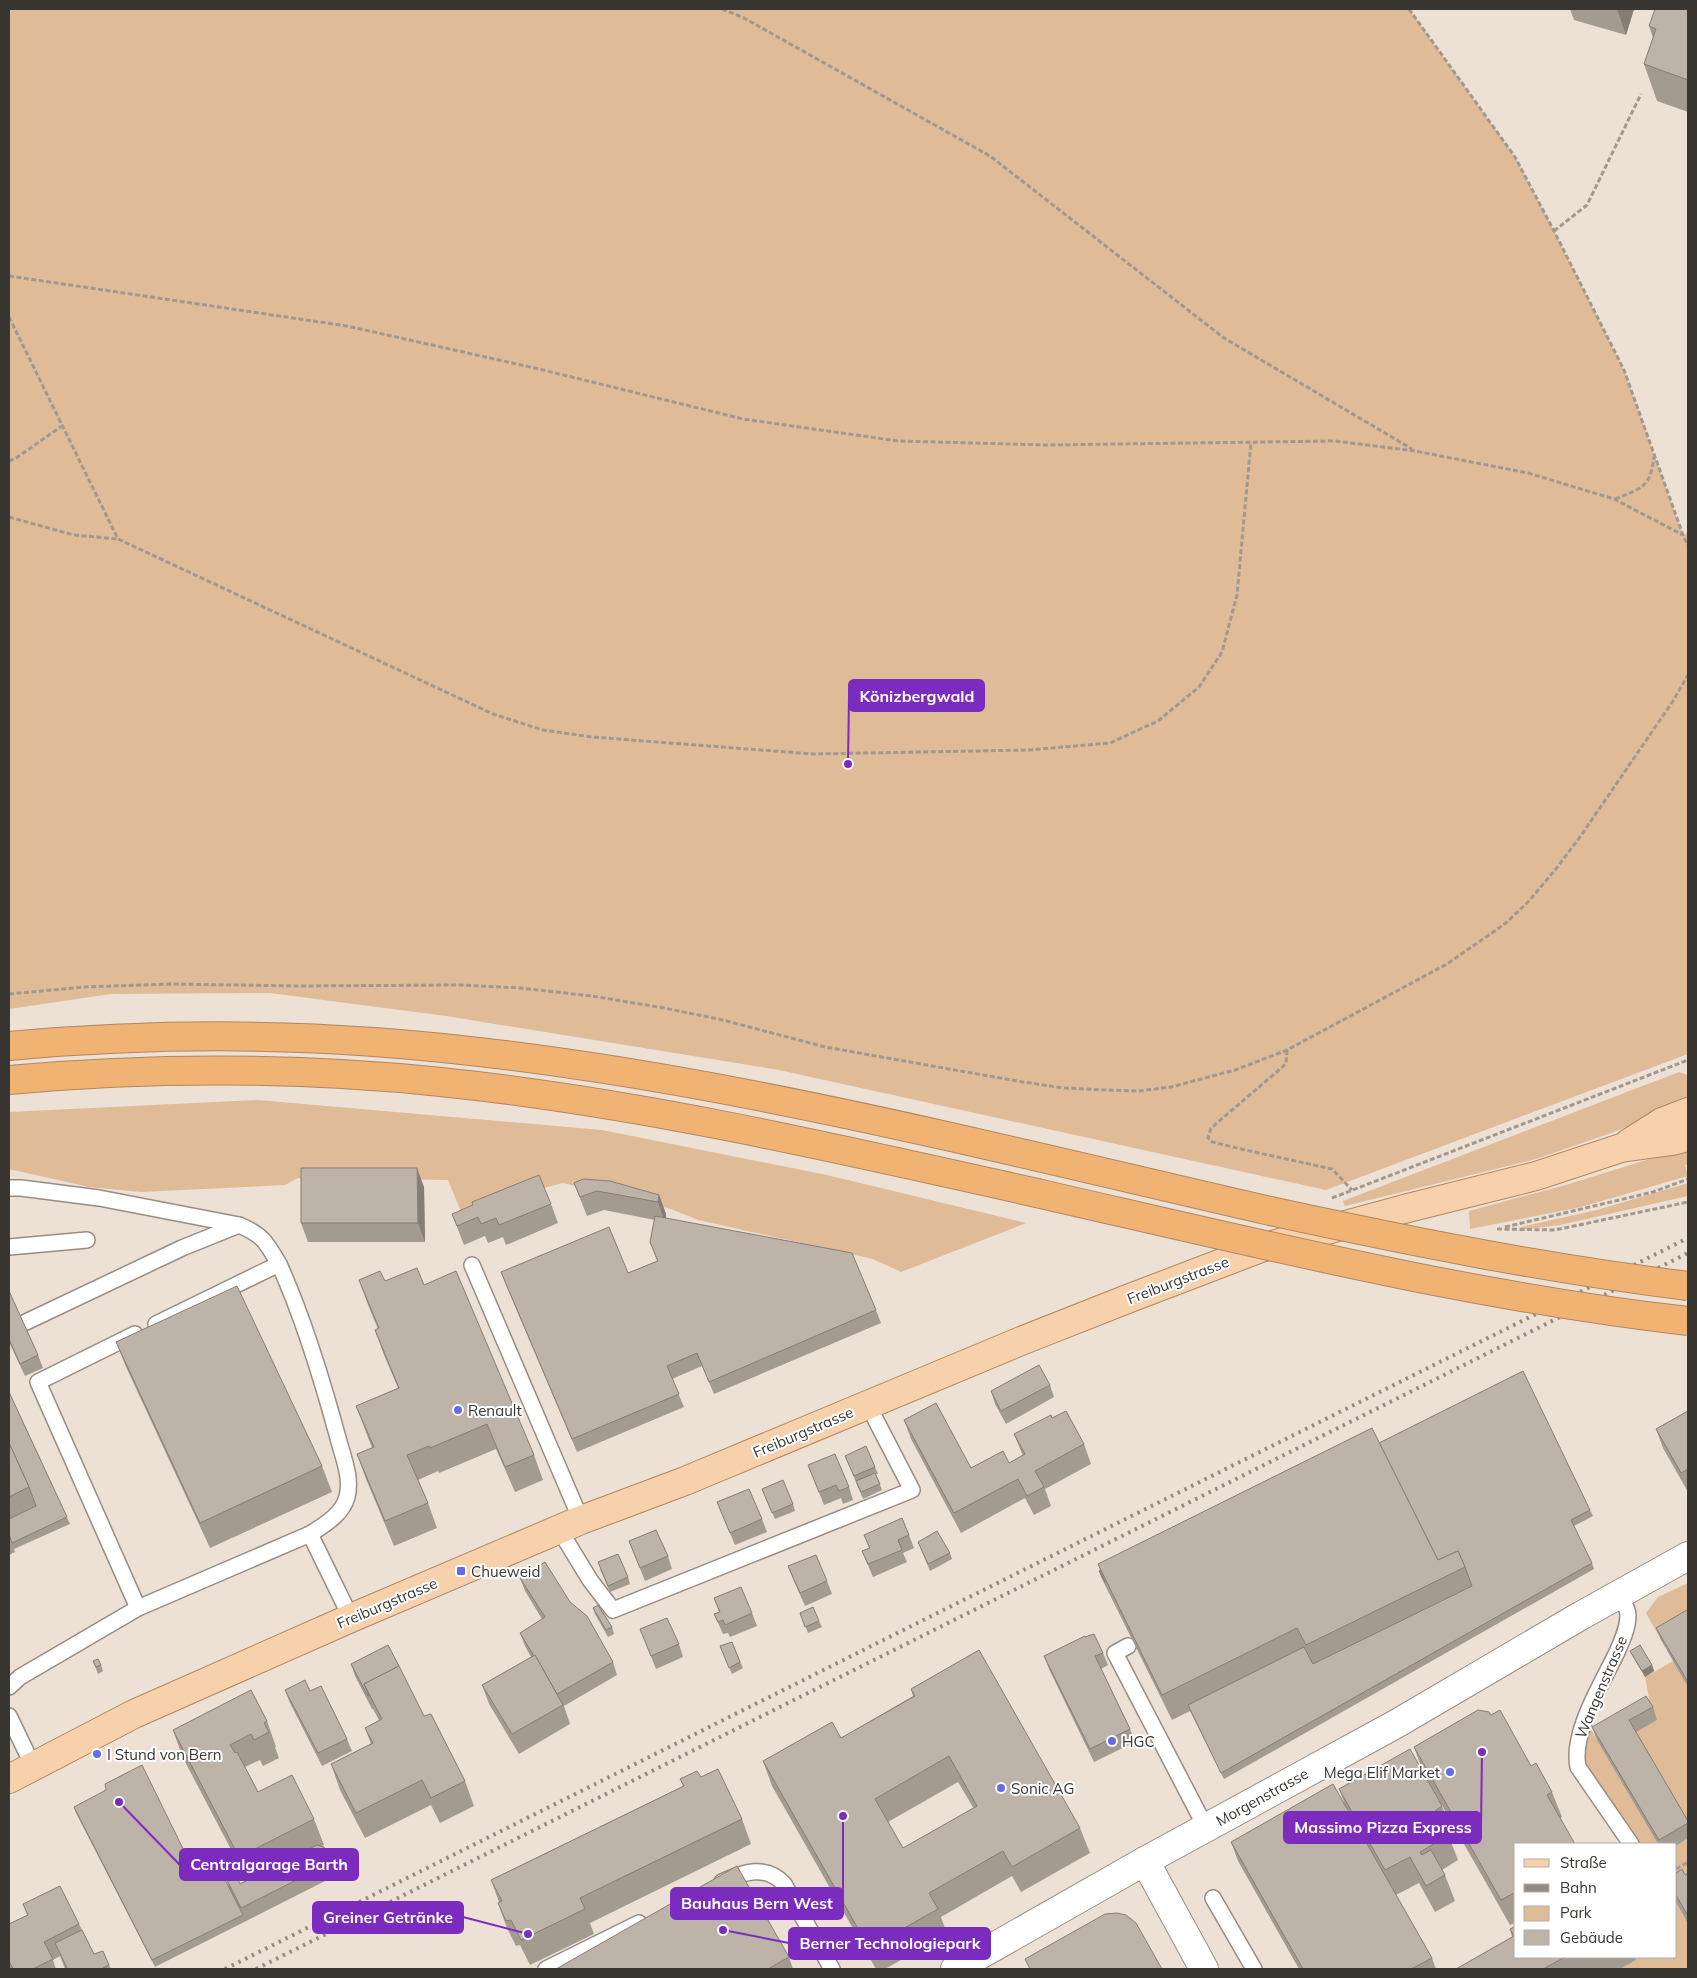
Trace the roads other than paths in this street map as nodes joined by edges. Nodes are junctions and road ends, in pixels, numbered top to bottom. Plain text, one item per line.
1 (9, 1046) edge
2 (9, 1080) edge
3 (1688, 1112) edge
4 (1688, 1137) edge
5 (1621, 1148) junction
6 (9, 1188) edge
7 (239, 1225) junction
8 (87, 1240) dead end
9 (9, 1246) edge
10 (278, 1264) junction
11 (472, 1265) dead end
12 (1688, 1286) edge
13 (1688, 1321) edge
14 (26, 1322) dead end
15 (868, 1405) junction
16 (570, 1524) junction
17 (310, 1534) junction
18 (1688, 1556) edge
19 (1619, 1594) junction
20 (138, 1608) junction
21 (351, 1618) junction
22 (1128, 1646) edge
23 (9, 1687) edge
24 (9, 1716) edge
25 (33, 1766) junction
26 (9, 1779) edge
27 (1206, 1828) junction
28 (1630, 1843) edge
29 (1145, 1862) junction
30 (713, 1886) edge
31 (1213, 1898) dead end
32 (652, 1917) edge
33 (546, 1969) edge
34 (832, 1969) edge
35 (956, 1969) edge
36 (1204, 1969) edge
37 (1254, 1969) edge

1 - 12 highway, bridge
2 - 13 highway, bridge
3 - 5 main road, Freiburgstrasse
4 - 5 main road, Freiburgstrasse
5 - 15 main road, Freiburgstrasse
6 - 7 lane
7 - 10 lane
7 - 14 lane
8 - 9 lane
10 - 17 lane
10 - 20 lane
11 - 16 lane
15 - 16 main road, Freiburgstrasse
15 - 16 lane
16 - 21 main road, Freiburgstrasse
17 - 20 lane
17 - 21 lane
18 - 19 street
19 - 27 street, Morgenstrasse
19 - 28 lane, Wangenstrasse
20 - 23 lane
21 - 25 main road, Freiburgstrasse
22 - 27 lane
24 - 25 lane
25 - 26 main road, Freiburgstrasse
27 - 29 street, Morgenstrasse
29 - 35 street, Morgenstrasse
29 - 36 street
30 - 34 lane
31 - 37 lane
32 - 33 lane

